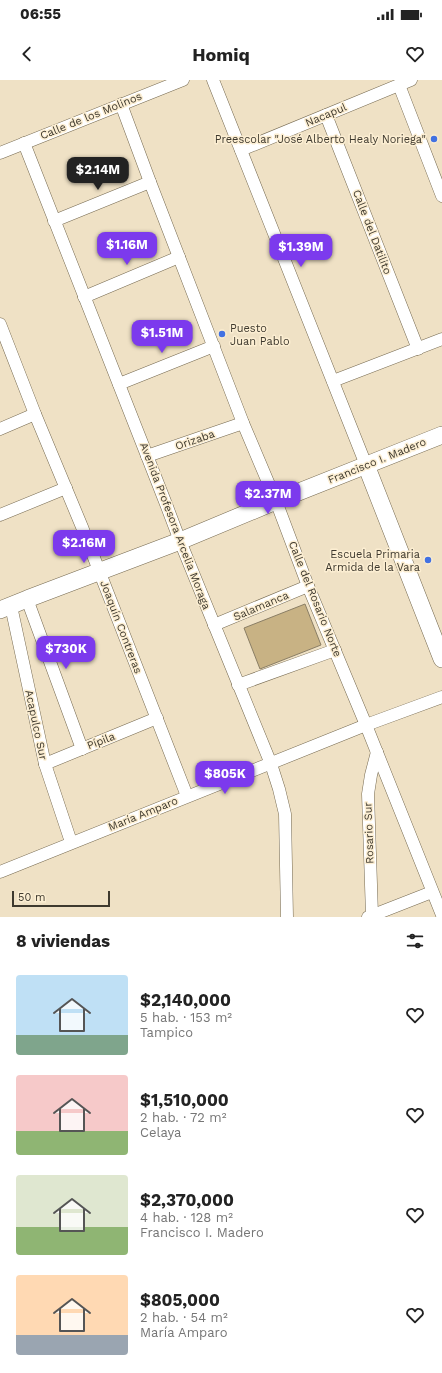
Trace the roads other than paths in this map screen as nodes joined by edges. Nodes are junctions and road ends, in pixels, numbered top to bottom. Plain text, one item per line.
1 (183, 80) edge
2 (213, 80) edge
3 (411, 80) edge
4 (399, 84) junction
5 (122, 104) junction
6 (326, 115) junction
7 (24, 143) junction
8 (241, 150) junction
9 (0, 153) edge
10 (150, 182) junction
11 (442, 196) edge
12 (54, 222) junction
13 (179, 257) junction
14 (84, 296) junction
15 (0, 324) edge
16 (3, 339) edge
17 (442, 339) edge
18 (214, 346) junction
19 (418, 349) junction
20 (333, 381) junction
21 (119, 384) junction
22 (35, 414) junction
23 (243, 423) junction
24 (0, 429) edge
25 (442, 435) edge
26 (147, 456) junction
27 (366, 465) junction
28 (66, 488) junction
29 (276, 501) junction
30 (0, 515) edge
31 (180, 542) junction
32 (100, 571) junction
33 (308, 586) junction
34 (27, 599) junction
35 (6, 608) edge
36 (214, 625) junction
37 (336, 650) junction
38 (442, 659) edge
39 (238, 685) junction
40 (442, 697) edge
41 (157, 718) junction
42 (366, 725) junction
43 (82, 749) junction
44 (377, 752) junction
45 (44, 764) junction
46 (271, 764) junction
47 (187, 796) junction
48 (71, 842) junction
49 (0, 872) edge
50 (432, 892) junction
51 (442, 915) edge
52 (370, 916) edge
53 (286, 917) edge

1 - 5 street, Calle de los Molinos
2 - 8 street
3 - 4 street, Nacapul
4 - 6 street, Nacapul
4 - 11 street
5 - 7 street, Calle de los Molinos
5 - 10 street, Calle del Rosario Norte
6 - 8 street, Nacapul
6 - 19 street, Calle del Datilito
7 - 9 street, Calle de los Molinos
7 - 12 street, Avenida Profesora Arcelia Moraga
8 - 20 street
10 - 12 street
10 - 13 street, Calle del Rosario Norte
12 - 14 street, Avenida Profesora Arcelia Moraga
13 - 14 street
13 - 18 street, Calle del Rosario Norte
14 - 21 street, Avenida Profesora Arcelia Moraga
15 - 16 street, Joaquín Contreras
16 - 22 street, Joaquín Contreras
17 - 19 street
18 - 21 street
18 - 23 street, Calle del Rosario Norte
19 - 20 street
20 - 27 street
21 - 26 street, Avenida Profesora Arcelia Moraga
22 - 24 street
22 - 28 street, Joaquín Contreras
23 - 26 street, Orizaba
23 - 29 street, Calle del Rosario Norte
25 - 27 street, Francisco I. Madero
26 - 31 street, Avenida Profesora Arcelia Moraga
27 - 29 street, Francisco I. Madero
27 - 38 street
28 - 30 street
28 - 32 street, Joaquín Contreras
29 - 31 street, Francisco I. Madero
29 - 33 street, Calle del Rosario Norte
31 - 32 street, Francisco I. Madero
31 - 36 street, Avenida Profesora Arcelia Moraga
32 - 34 street, Francisco I. Madero
32 - 41 street, Joaquín Contreras
33 - 36 street, Salamanca
33 - 37 street, Calle del Rosario Norte
34 - 35 street, Francisco I. Madero
34 - 43 street
35 - 45 street, Acapulco Sur
36 - 39 street, Avenida Profesora Arcelia Moraga
37 - 39 street
37 - 42 street, Calle del Rosario Norte
39 - 46 street, Avenida Profesora Arcelia Moraga
40 - 42 street, María Amparo
41 - 43 street, Pípila
41 - 47 street, Joaquín Contreras
42 - 44 street, Calle del Rosario Norte
42 - 46 street, María Amparo
43 - 45 street, Pípila
44 - 50 street, Calle del Rosario Norte
44 - 52 street, Rosario Sur
45 - 48 street, Acapulco Sur
46 - 47 street, María Amparo
46 - 53 street, Avenida Profesora Arcelia Moraga
47 - 48 street, María Amparo
48 - 49 street, María Amparo
50 - 51 street, Calle del Rosario Norte
50 - 52 street

